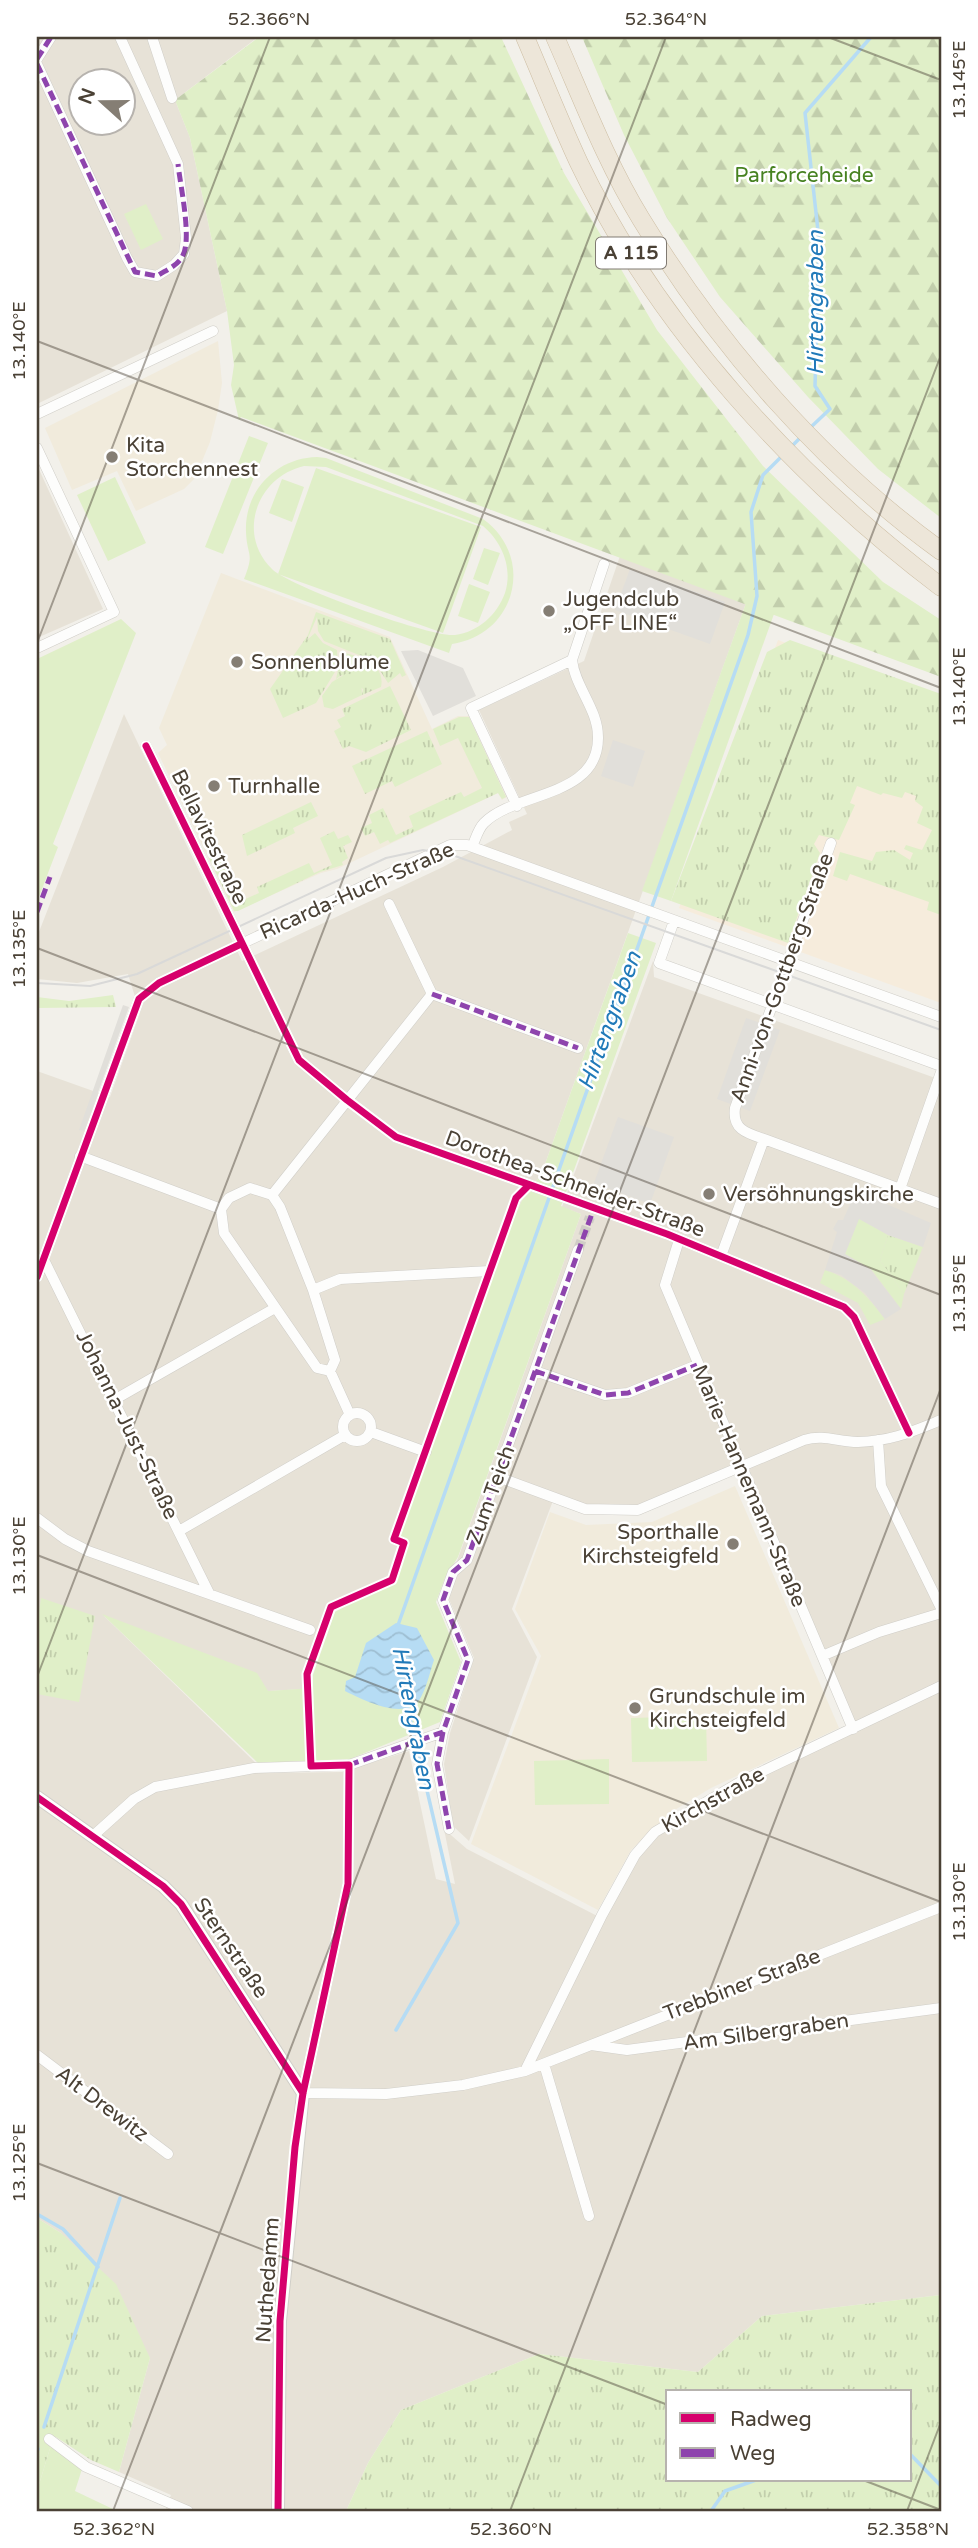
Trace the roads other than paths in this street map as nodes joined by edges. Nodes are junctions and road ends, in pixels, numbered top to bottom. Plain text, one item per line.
1 (51, 37) edge
2 (120, 37) edge
3 (152, 37) edge
4 (525, 37) edge
5 (555, 37) edge
6 (37, 62) edge
7 (172, 98) dead end
8 (212, 331) dead end
9 (37, 414) edge
10 (37, 448) edge
11 (941, 551) edge
12 (604, 564) dead end
13 (941, 587) edge
14 (37, 648) edge
15 (572, 660) junction
16 (146, 746) dead end
17 (517, 806) junction
18 (831, 843) dead end
19 (472, 847) junction
20 (390, 904) dead end
21 (674, 921) junction
22 (241, 944) junction
23 (787, 961) junction
24 (432, 994) junction
25 (771, 1004) junction
26 (941, 1017) edge
27 (578, 1048) dead end
28 (941, 1066) edge
29 (941, 1073) edge
30 (347, 1100) junction
31 (764, 1139) junction
32 (80, 1156) junction
33 (900, 1189) junction
34 (272, 1195) junction
35 (941, 1203) edge
36 (221, 1209) junction
37 (680, 1240) junction
38 (578, 1250) tunnel mouth
39 (721, 1256) junction
40 (43, 1258) junction
41 (490, 1271) dead end
42 (37, 1277) edge
43 (313, 1290) junction
44 (275, 1308) junction
45 (696, 1365) junction
46 (330, 1371) junction
47 (535, 1371) junction
48 (114, 1400) junction
49 (350, 1415) junction
50 (941, 1420) edge
51 (370, 1432) junction
52 (909, 1433) junction
53 (345, 1435) junction
54 (878, 1440) junction
55 (426, 1452) dead end
56 (741, 1466) junction
57 (498, 1476) junction
58 (37, 1518) edge
59 (179, 1531) junction
60 (209, 1593) junction
61 (941, 1610) edge
62 (310, 1630) dead end
63 (822, 1656) junction
64 (941, 1686) edge
65 (853, 1729) junction
66 (443, 1732) junction
67 (349, 1765) junction
68 (37, 1797) edge
69 (449, 1829) dead end
70 (94, 1835) junction
71 (941, 1907) edge
72 (941, 2008) edge
73 (591, 2045) junction
74 (37, 2055) edge
75 (544, 2064) junction
76 (525, 2071) junction
77 (303, 2093) junction
78 (168, 2154) dead end
79 (589, 2216) dead end
80 (49, 2439) dead end
81 (188, 2511) edge
82 (278, 2511) edge

1 - 6 street
2 - 6 street
3 - 7 street
4 - 13 highway, A 115
5 - 11 highway, A 115
8 - 9 street
10 - 14 street
12 - 15 street
15 - 17 street
15 - 17 street
16 - 22 street, Bellavitestraße
17 - 19 street
18 - 23 street, Anni-von-Gottberg-Straße
19 - 21 street, Ricarda-Huch-Straße
19 - 22 street, Ricarda-Huch-Straße
20 - 24 street
21 - 23 street, Ricarda-Huch-Straße
21 - 25 street
22 - 30 street, Dorothea-Schneider-Straße
22 - 32 street, Ricarda-Huch-Straße
23 - 25 street, Anni-von-Gottberg-Straße
23 - 26 street, Ricarda-Huch-Straße
24 - 27 street
24 - 30 street
25 - 28 street
25 - 31 street, Anni-von-Gottberg-Straße
29 - 33 street
30 - 34 street
30 - 37 street, Dorothea-Schneider-Straße
31 - 33 street
31 - 39 street
32 - 36 street
32 - 40 street, Ricarda-Huch-Straße
33 - 35 street
34 - 36 street
34 - 43 street
36 - 44 street
37 - 39 street, Dorothea-Schneider-Straße
37 - 45 street, Marie-Hannemann-Straße
38 - 47 street, Zum Teich
39 - 52 street, Dorothea-Schneider-Straße
40 - 42 street, Ricarda-Huch-Straße
40 - 48 street, Johanna-Just-Straße
41 - 43 street
43 - 46 street
44 - 46 street
44 - 48 street
45 - 47 street
45 - 56 street, Marie-Hannemann-Straße
46 - 49 street
47 - 57 street, Zum Teich
48 - 59 street, Johanna-Just-Straße
49 - 51 street
49 - 53 street
50 - 52 street
51 - 53 street
51 - 55 street
52 - 54 street
53 - 59 street
54 - 56 street
54 - 61 street
56 - 57 street
56 - 63 street, Marie-Hannemann-Straße
57 - 66 street, Zum Teich
58 - 60 street
59 - 60 street, Johanna-Just-Straße
60 - 62 street
61 - 63 street
63 - 65 street, Marie-Hannemann-Straße
64 - 65 street, Kirchstraße
65 - 76 street, Kirchstraße
66 - 67 street
66 - 69 street, Zum Teich
67 - 70 street
67 - 77 street
68 - 70 street, Sternstraße
70 - 77 street, Sternstraße
71 - 73 street, Trebbiner Straße
72 - 73 street, Am Silbergraben
73 - 75 street, Trebbiner Straße
74 - 78 street, Alt Drewitz
75 - 76 street, Trebbiner Straße
75 - 79 street
76 - 77 street, Trebbiner Straße
77 - 82 street, Nuthedamm
80 - 81 street

